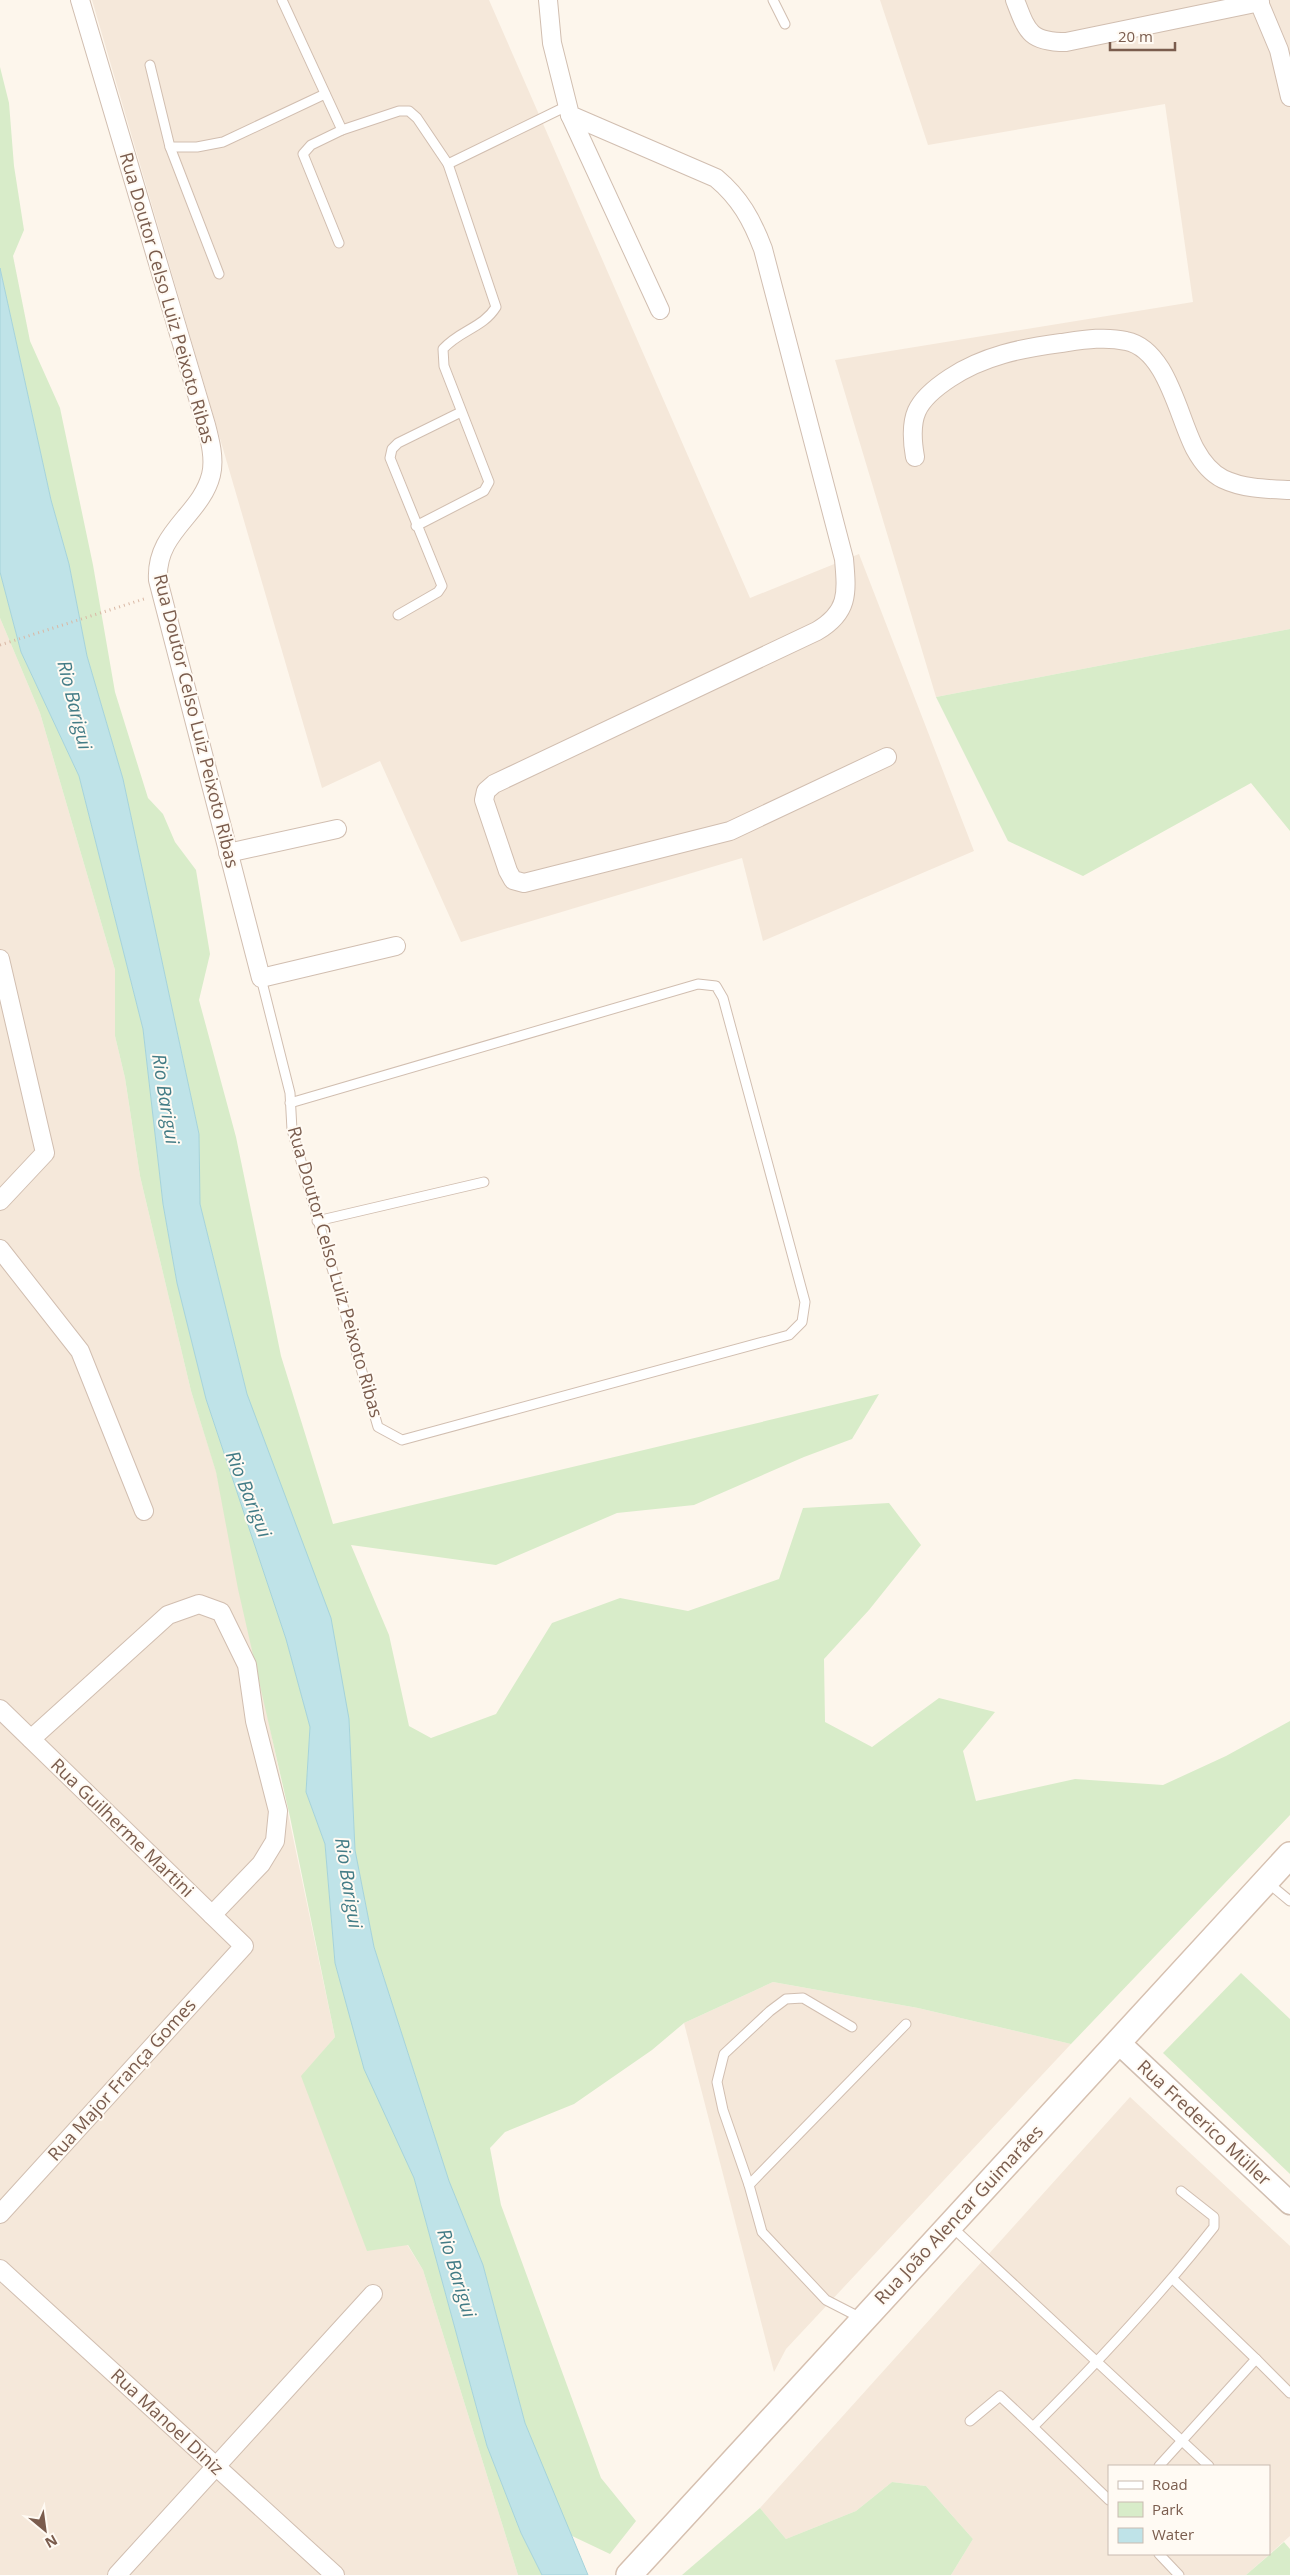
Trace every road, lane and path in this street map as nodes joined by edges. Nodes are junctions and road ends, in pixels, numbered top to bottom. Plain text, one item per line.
1 (80, 0) edge
2 (282, 0) edge
3 (548, 0) edge
4 (773, 0) edge
5 (1015, 0) edge
6 (1259, 1) edge
7 (785, 24) dead end
8 (150, 65) dead end
9 (325, 94) junction
10 (1290, 97) edge
11 (569, 110) junction
12 (342, 130) junction
13 (170, 147) junction
14 (448, 164) junction
15 (339, 243) dead end
16 (219, 274) dead end
17 (660, 310) dead end
18 (461, 412) junction
19 (915, 457) dead end
20 (1290, 490) edge
21 (416, 526) junction
22 (161, 593) junction
23 (398, 615) dead end
24 (0, 645) edge
25 (888, 757) dead end
26 (337, 829) dead end
27 (228, 853) junction
28 (396, 946) dead end
29 (0, 959) edge
30 (261, 978) junction
31 (290, 1103) junction
32 (484, 1182) dead end
33 (0, 1201) edge
34 (317, 1220) junction
35 (0, 1249) edge
36 (144, 1511) dead end
37 (0, 1709) edge
38 (30, 1739) junction
39 (1290, 1855) edge
40 (1266, 1881) junction
41 (1290, 1901) edge
42 (212, 1915) junction
43 (244, 1946) joint
44 (906, 2024) dead end
45 (852, 2027) dead end
46 (1118, 2042) junction
47 (749, 2185) junction
48 (1181, 2191) dead end
49 (1290, 2203) edge
50 (0, 2214) edge
51 (950, 2225) junction
52 (0, 2269) edge
53 (1173, 2279) junction
54 (373, 2294) dead end
55 (864, 2319) junction
56 (1256, 2359) junction
57 (1098, 2363) junction
58 (1290, 2393) edge
59 (970, 2421) dead end
60 (1033, 2427) junction
61 (1182, 2441) junction
62 (1160, 2465) edge
63 (1208, 2465) edge
64 (217, 2468) junction
65 (1108, 2499) edge
66 (1160, 2555) edge
67 (630, 2574) edge
68 (118, 2575) edge
69 (335, 2575) edge
70 (1179, 2575) edge

1 - 22 street, Rua Doutor Celso Luiz Peixoto Ribas
2 - 9 lane
3 - 11 street
4 - 7 lane
5 - 6 street
6 - 10 street
8 - 13 lane
9 - 12 lane
9 - 13 lane
11 - 14 lane
11 - 17 street
11 - 25 street
12 - 14 lane
12 - 15 lane
13 - 16 lane
14 - 18 lane
18 - 21 lane
18 - 21 lane
19 - 20 street
21 - 23 lane
22 - 24 path
22 - 27 street, Rua Doutor Celso Luiz Peixoto Ribas
26 - 27 street
27 - 30 street, Rua Doutor Celso Luiz Peixoto Ribas
28 - 30 street
29 - 33 street
30 - 31 lane, Rua Doutor Celso Luiz Peixoto Ribas
31 - 34 lane, Rua Doutor Celso Luiz Peixoto Ribas
31 - 34 lane, Rua Doutor Celso Luiz Peixoto Ribas
32 - 34 lane
35 - 36 street
37 - 38 street, Rua Guilherme Martini
38 - 42 street, Rua Guilherme Martini
38 - 42 street
39 - 40 main road, Rua João Alencar Guimarães
40 - 41 lane
40 - 46 main road, Rua João Alencar Guimarães
42 - 43 street, Rua Guilherme Martini
43 - 50 street, Rua Major França Gomes
44 - 47 lane
45 - 47 lane
46 - 49 street, Rua Frederico Müller
46 - 51 main road, Rua João Alencar Guimarães
47 - 55 lane
48 - 53 lane
51 - 55 main road, Rua João Alencar Guimarães
51 - 57 lane
52 - 64 street, Rua Manoel Diniz
53 - 56 lane
53 - 57 lane
54 - 64 street
55 - 67 main road, Rua João Alencar Guimarães
56 - 58 lane
56 - 61 lane
57 - 60 lane
57 - 61 lane
59 - 60 lane
60 - 65 lane
61 - 62 lane
61 - 63 lane
64 - 68 street
64 - 69 street, Rua Manoel Diniz
66 - 70 lane

